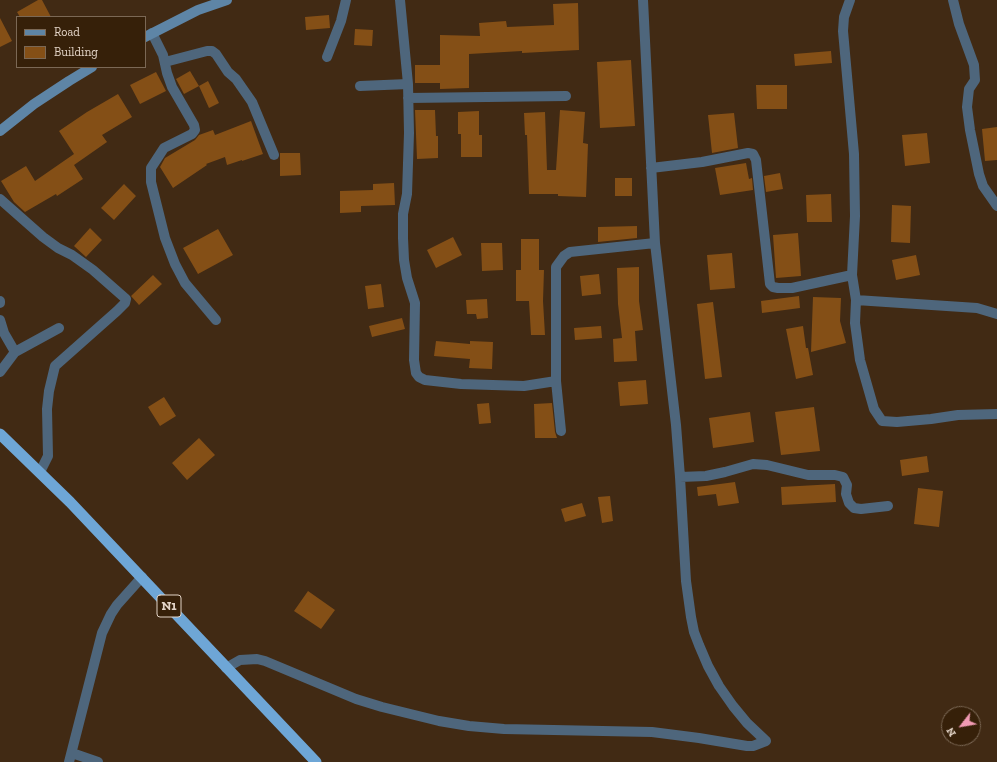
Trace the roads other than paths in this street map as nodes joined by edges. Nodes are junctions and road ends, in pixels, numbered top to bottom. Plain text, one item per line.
1 (227, 0) edge
2 (346, 0) edge
3 (400, 0) edge
4 (643, 0) edge
5 (850, 0) edge
6 (954, 0) edge
7 (149, 35) edge
8 (327, 57) dead end
9 (165, 62) junction
10 (90, 68) edge
11 (408, 84) junction
12 (360, 86) dead end
13 (566, 96) dead end
14 (408, 98) junction
15 (0, 131) edge
16 (274, 155) dead end
17 (651, 168) junction
18 (0, 198) edge
19 (997, 206) edge
20 (655, 243) junction
21 (852, 275) junction
22 (856, 300) junction
23 (997, 314) edge
24 (0, 320) edge
25 (216, 320) dead end
26 (59, 328) dead end
27 (15, 352) junction
28 (0, 372) edge
29 (556, 381) junction
30 (997, 414) edge
31 (561, 431) dead end
32 (0, 434) edge
33 (0, 439) edge
34 (20, 453) junction
35 (40, 472) junction
36 (680, 477) junction
37 (888, 506) dead end
38 (142, 577) junction
39 (226, 668) junction
40 (71, 758) edge
41 (98, 762) edge
42 (316, 762) edge

1 - 7 main road
2 - 8 street
3 - 11 street
4 - 17 street
5 - 21 street
6 - 19 street
7 - 9 street
9 - 16 street
9 - 25 street
10 - 15 main road
11 - 12 street
11 - 14 street
13 - 14 street
14 - 29 street
17 - 20 street
17 - 21 street
18 - 35 street
20 - 29 street
20 - 36 street
21 - 22 street
22 - 23 street
22 - 30 street
24 - 27 street
26 - 27 street
27 - 28 street
29 - 31 street
32 - 34 highway, N1
33 - 34 highway, N1
34 - 35 highway, N1
35 - 38 highway, N1
36 - 37 street
36 - 39 street
38 - 39 highway, N1
38 - 40 street
39 - 42 highway, N1
40 - 41 street

